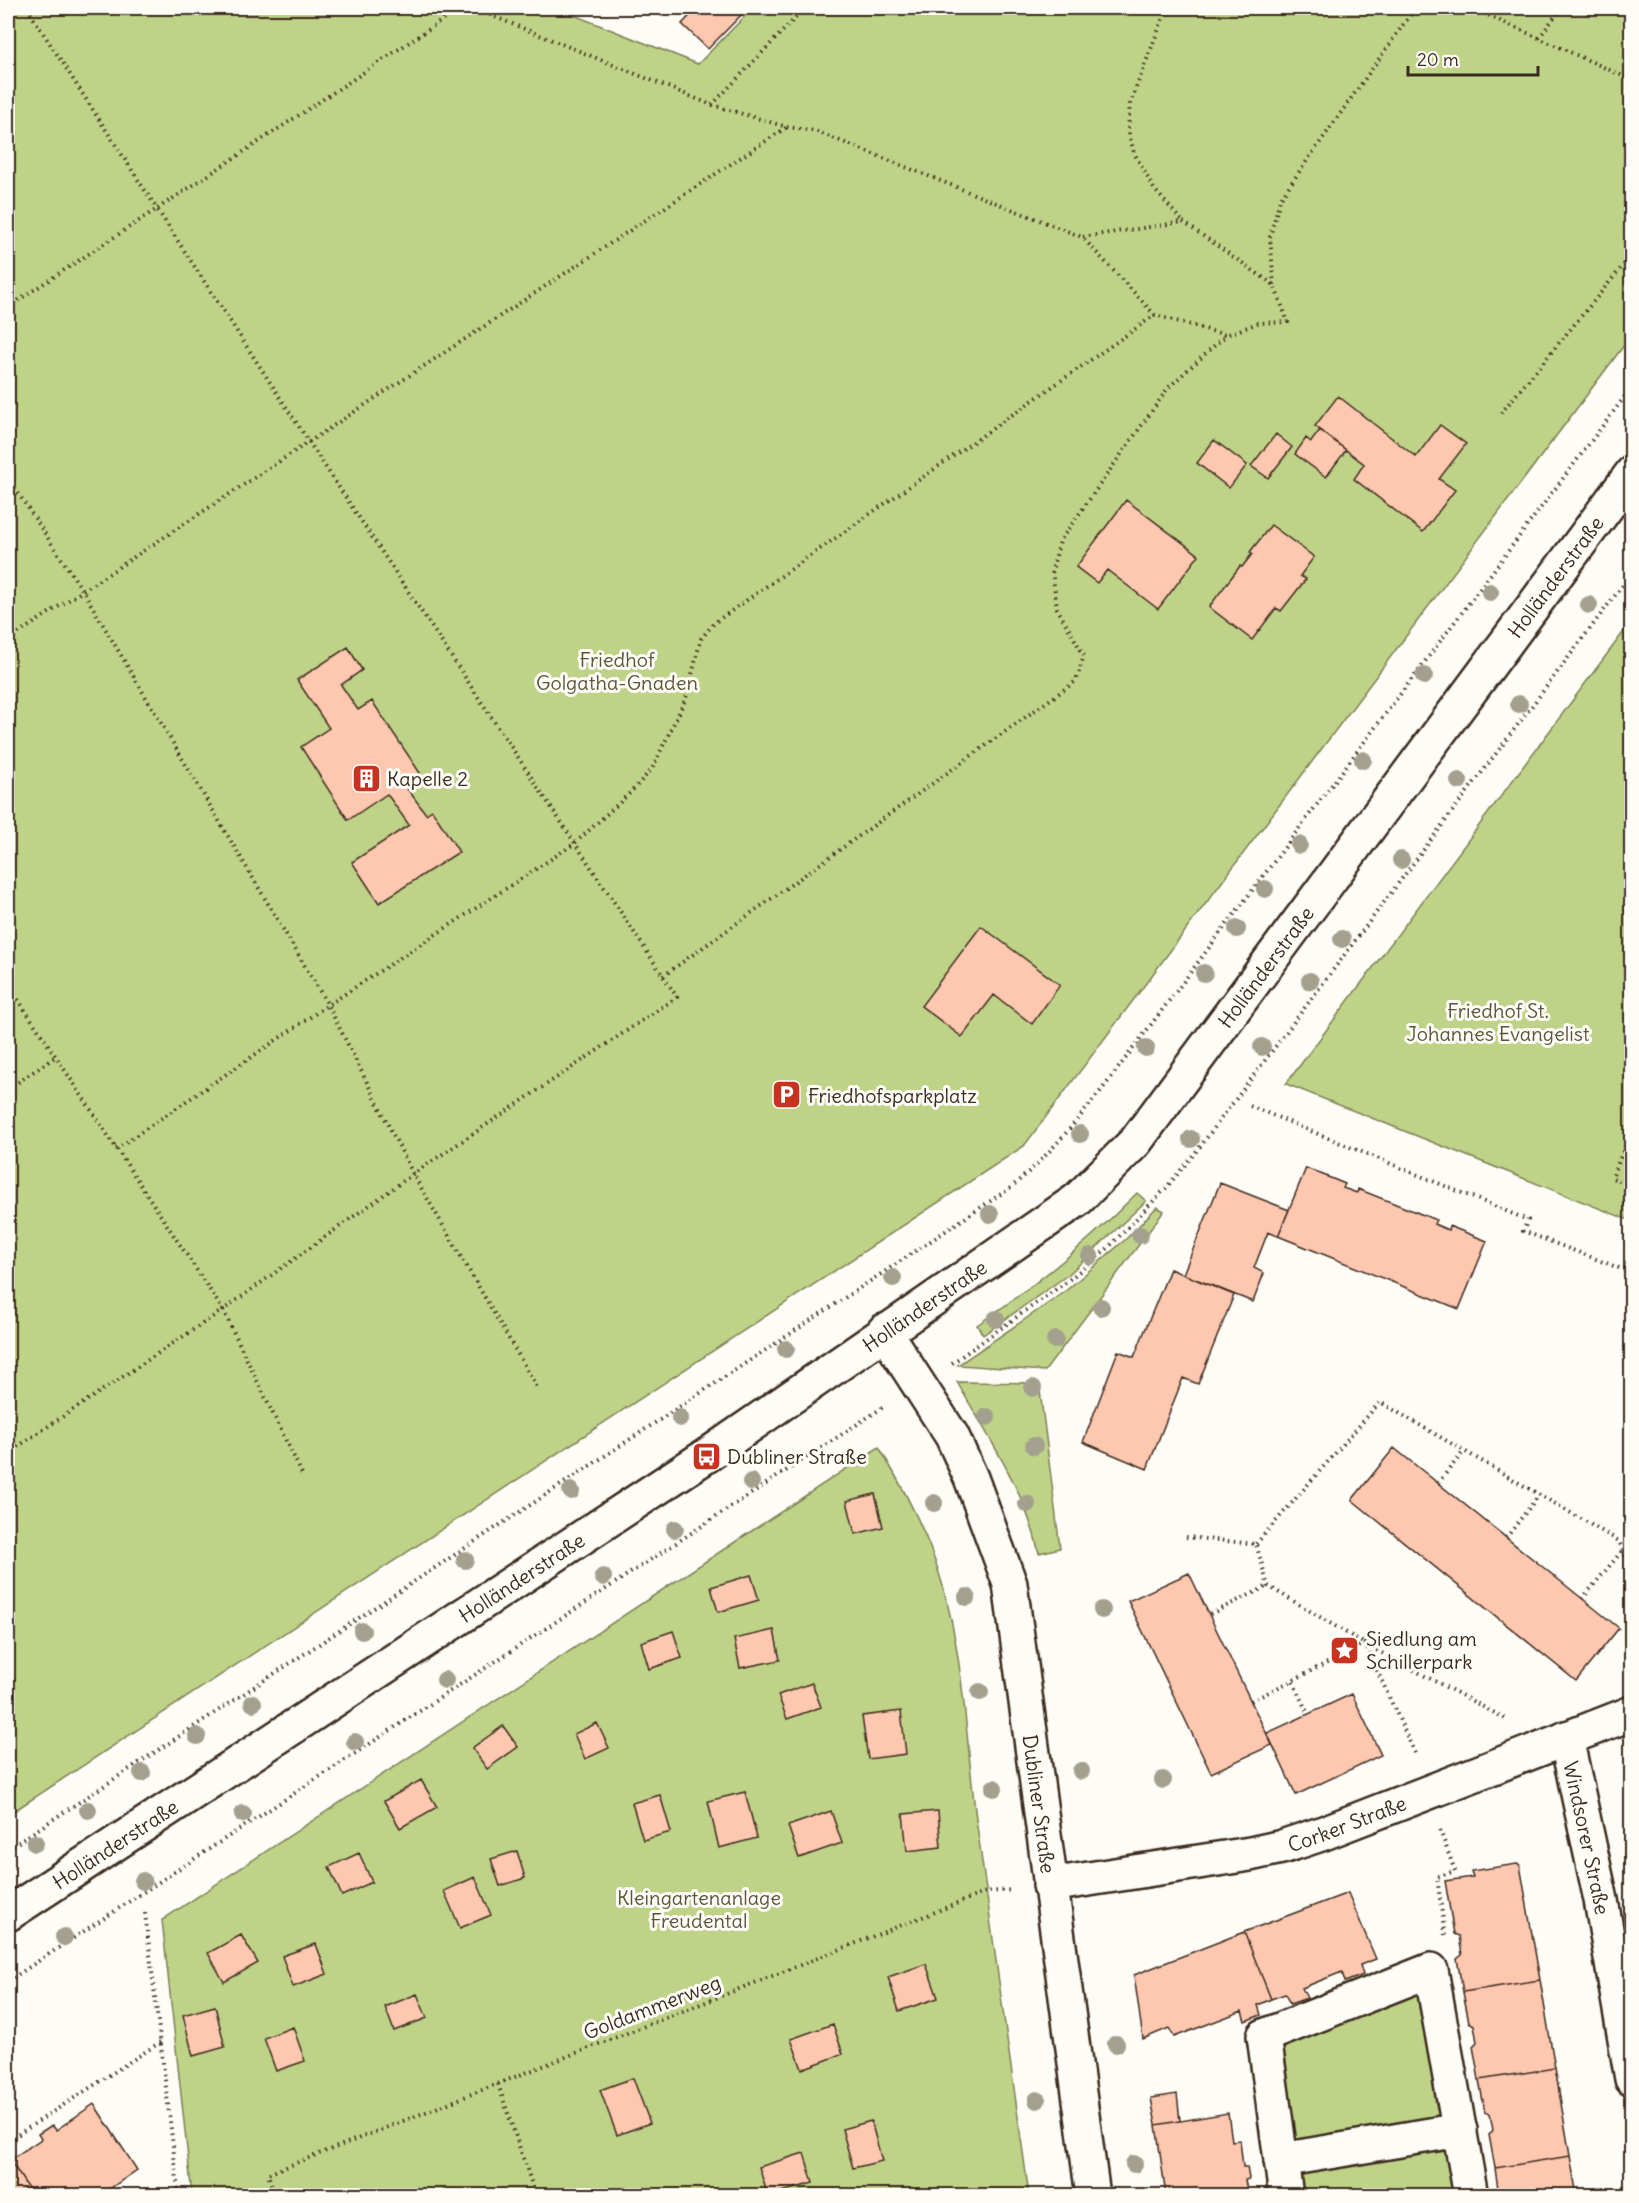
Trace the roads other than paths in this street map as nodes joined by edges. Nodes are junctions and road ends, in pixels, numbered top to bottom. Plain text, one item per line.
1 (1632, 473) edge
2 (884, 1331) junction
3 (1632, 1713) edge
4 (1566, 1738) junction
5 (1050, 1885) junction
6 (8, 1914) edge
7 (1632, 2079) edge
8 (1460, 2130) junction
9 (1281, 2160) junction
10 (1094, 2196) edge
11 (1286, 2196) edge
12 (1471, 2196) edge

1 - 2 street, Holländerstraße
2 - 5 street, Dubliner Straße
2 - 6 street, Holländerstraße
3 - 4 street, Corker Straße
4 - 5 street, Corker Straße
4 - 7 street, Windsorer Straße
5 - 10 street, Dubliner Straße
8 - 9 street
8 - 9 street
8 - 12 street
9 - 11 street

